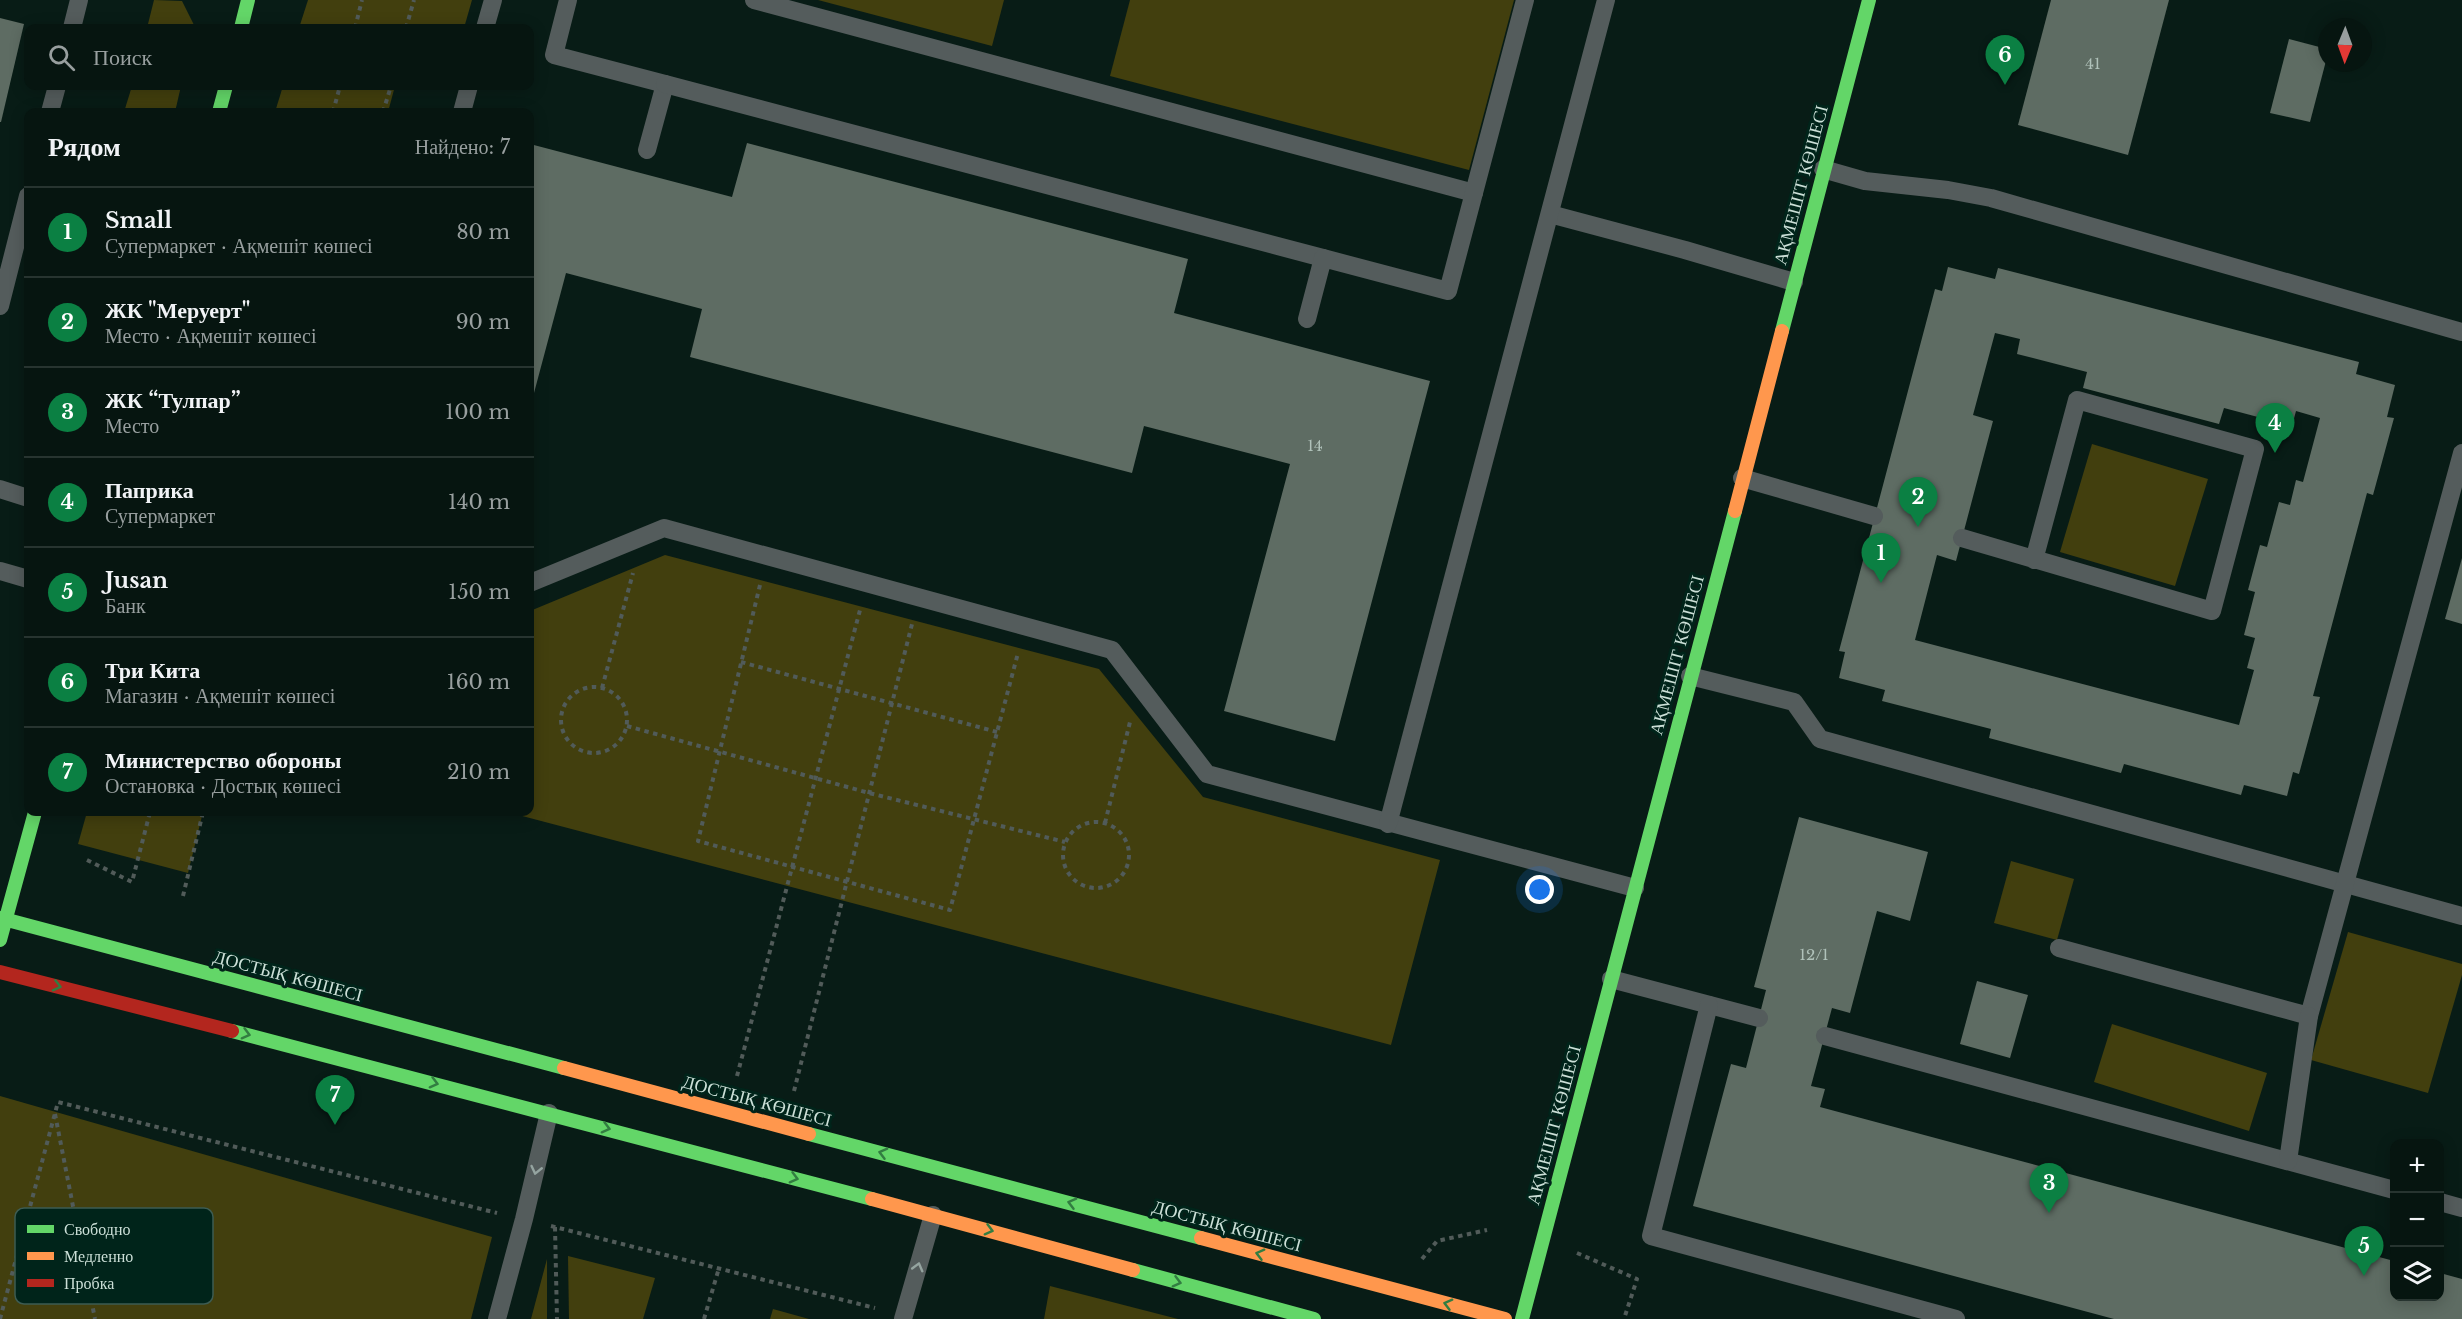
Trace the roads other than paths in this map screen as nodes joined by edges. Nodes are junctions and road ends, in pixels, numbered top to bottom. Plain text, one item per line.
1 (79, 0) edge
2 (249, 0) edge
3 (493, 0) edge
4 (568, 0) edge
5 (754, 0) edge
6 (1525, 0) edge
7 (1606, 0) edge
8 (1869, 0) edge
9 (73, 24) edge
10 (242, 24) edge
11 (486, 24) edge
12 (665, 84) junction
13 (56, 90) edge
14 (225, 90) edge
15 (468, 90) edge
16 (51, 108) edge
17 (220, 108) edge
18 (463, 108) edge
19 (647, 150) dead end
20 (1823, 169) junction
21 (1474, 193) junction
22 (24, 212) edge
23 (1550, 214) junction
24 (1323, 258) junction
25 (1794, 282) junction
26 (0, 306) edge
27 (1307, 319) dead end
28 (2462, 332) edge
29 (2462, 453) edge
30 (1742, 478) junction
31 (0, 489) edge
32 (24, 497) edge
33 (1874, 516) dead end
34 (1962, 538) dead end
35 (2034, 560) junction
36 (0, 571) edge
37 (24, 578) edge
38 (534, 581) edge
39 (1690, 676) junction
40 (33, 816) edge
41 (1388, 824) junction
42 (2345, 883) junction
43 (1635, 888) junction
44 (2462, 916) edge
45 (3, 919) edge
46 (0, 942) edge
47 (2058, 948) dead end
48 (0, 972) edge
49 (1611, 979) junction
50 (1709, 1005) junction
51 (2309, 1016) junction
52 (1759, 1018) dead end
53 (1825, 1036) dead end
54 (549, 1113) junction
55 (2288, 1161) junction
56 (2390, 1189) edge
57 (2444, 1203) edge
58 (2462, 1208) edge
59 (933, 1215) junction
60 (904, 1317) edge
61 (497, 1319) edge
62 (1314, 1319) edge
63 (1505, 1319) edge
64 (1522, 1319) edge
65 (1956, 1319) edge

1 - 9 lane
2 - 10 street
3 - 11 lane
4 - 12 lane
5 - 21 lane
6 - 21 lane
7 - 23 lane
8 - 20 street, АҚМЕШІТ КӨШЕСІ
12 - 19 lane
12 - 24 lane
13 - 16 lane
14 - 17 street
15 - 18 lane
20 - 25 street, АҚМЕШІТ КӨШЕСІ
20 - 28 lane
21 - 24 lane
22 - 26 lane
23 - 25 lane
23 - 41 lane
24 - 27 lane
25 - 30 street, АҚМЕШІТ КӨШЕСІ
29 - 42 lane
30 - 33 lane
30 - 39 street, АҚМЕШІТ КӨШЕСІ
31 - 32 lane
34 - 35 lane
35 - 35 lane
36 - 37 lane
38 - 41 lane
39 - 42 lane
39 - 43 street, АҚМЕШІТ КӨШЕСІ
40 - 45 street
41 - 43 lane
42 - 44 lane
42 - 51 lane
43 - 49 street, АҚМЕШІТ КӨШЕСІ
45 - 46 street
63 -> 45 street, ДОСТЫҚ КӨШЕСІ
47 - 51 lane
48 -> 54 street
49 - 50 lane
49 - 64 street, АҚМЕШІТ КӨШЕСІ
50 - 52 lane
50 - 65 lane
51 - 55 lane
53 - 55 lane
54 -> 59 street
54 -> 61 lane
55 - 56 lane
57 - 58 lane
60 -> 59 lane
59 -> 62 street

